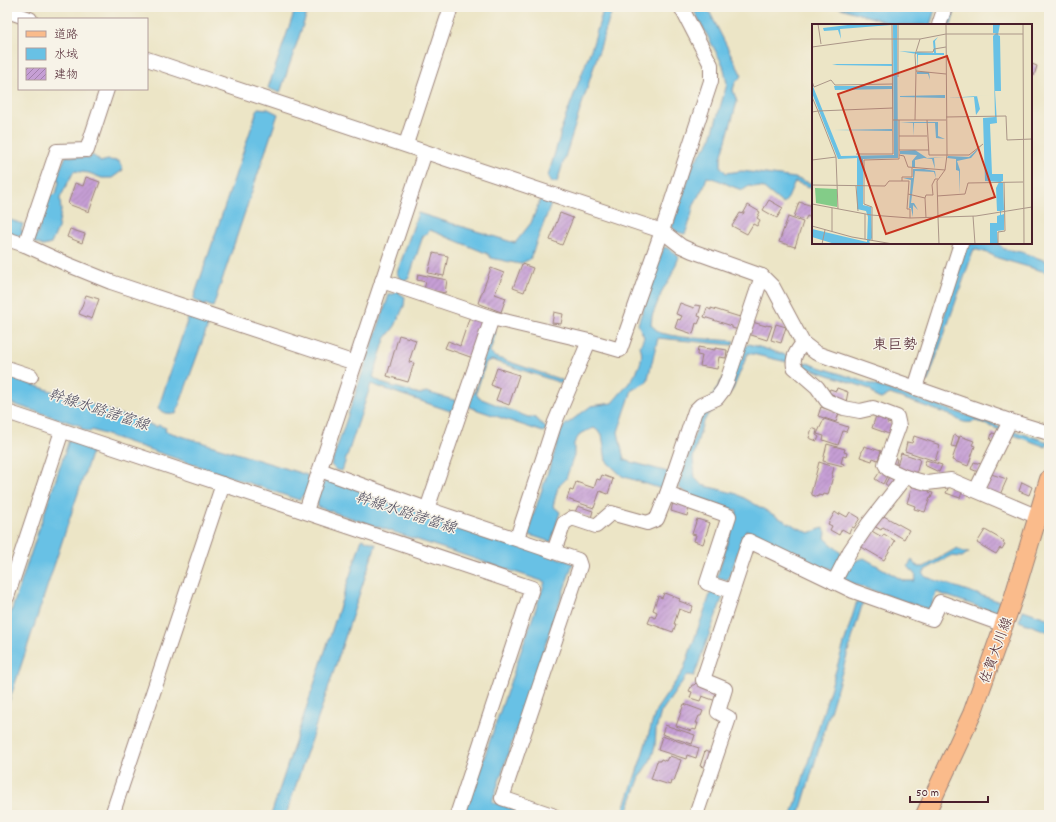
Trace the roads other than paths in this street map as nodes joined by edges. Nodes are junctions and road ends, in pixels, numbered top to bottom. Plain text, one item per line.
1 (451, 7) edge
2 (681, 7) edge
3 (945, 7) edge
4 (7, 11) edge
5 (27, 18) edge
6 (939, 24) edge
7 (148, 59) edge
8 (107, 90) edge
9 (406, 144) junction
10 (425, 152) junction
11 (662, 231) junction
12 (28, 238) junction
13 (7, 239) edge
14 (961, 244) edge
15 (762, 276) junction
16 (382, 281) junction
17 (492, 318) junction
18 (589, 341) junction
19 (803, 343) junction
20 (355, 363) junction
21 (7, 368) edge
22 (31, 376) dead end
23 (915, 388) junction
24 (7, 412) edge
25 (1010, 421) junction
26 (62, 431) junction
27 (1049, 433) edge
28 (318, 475) junction
29 (905, 477) junction
30 (1049, 479) edge
31 (223, 484) junction
32 (976, 490) junction
33 (667, 494) junction
34 (308, 506) junction
35 (427, 509) junction
36 (1038, 517) junction
37 (517, 538) junction
38 (554, 551) junction
39 (834, 582) junction
40 (732, 592) junction
41 (7, 597) edge
42 (1004, 625) junction
43 (112, 815) edge
44 (457, 815) edge
45 (552, 815) edge
46 (696, 815) edge
47 (925, 815) edge

1 - 9 street
2 - 11 street
3 - 6 street
4 - 5 street
7 - 9 street
8 - 12 street
9 - 10 street
10 - 11 street
10 - 16 street
11 - 15 street
11 - 18 street
12 - 13 street
12 - 20 street
14 - 23 street
15 - 19 street
15 - 33 street
16 - 17 street
16 - 20 street
17 - 18 street
17 - 35 street
18 - 37 street
19 - 23 street
19 - 29 street
20 - 28 street
21 - 22 street
23 - 25 street
24 - 26 street
25 - 27 street
25 - 32 street
26 - 31 street
26 - 41 street
28 - 34 street
28 - 35 street
29 - 32 street
29 - 39 street
30 - 36 main road, 佐賀大川線
31 - 34 street
31 - 43 street
32 - 36 street
33 - 38 street
33 - 40 street
34 - 44 street
35 - 37 street
36 - 42 main road, 佐賀大川線
37 - 38 street
38 - 45 street
39 - 40 street
39 - 42 street
40 - 46 street
42 - 47 main road, 佐賀大川線

